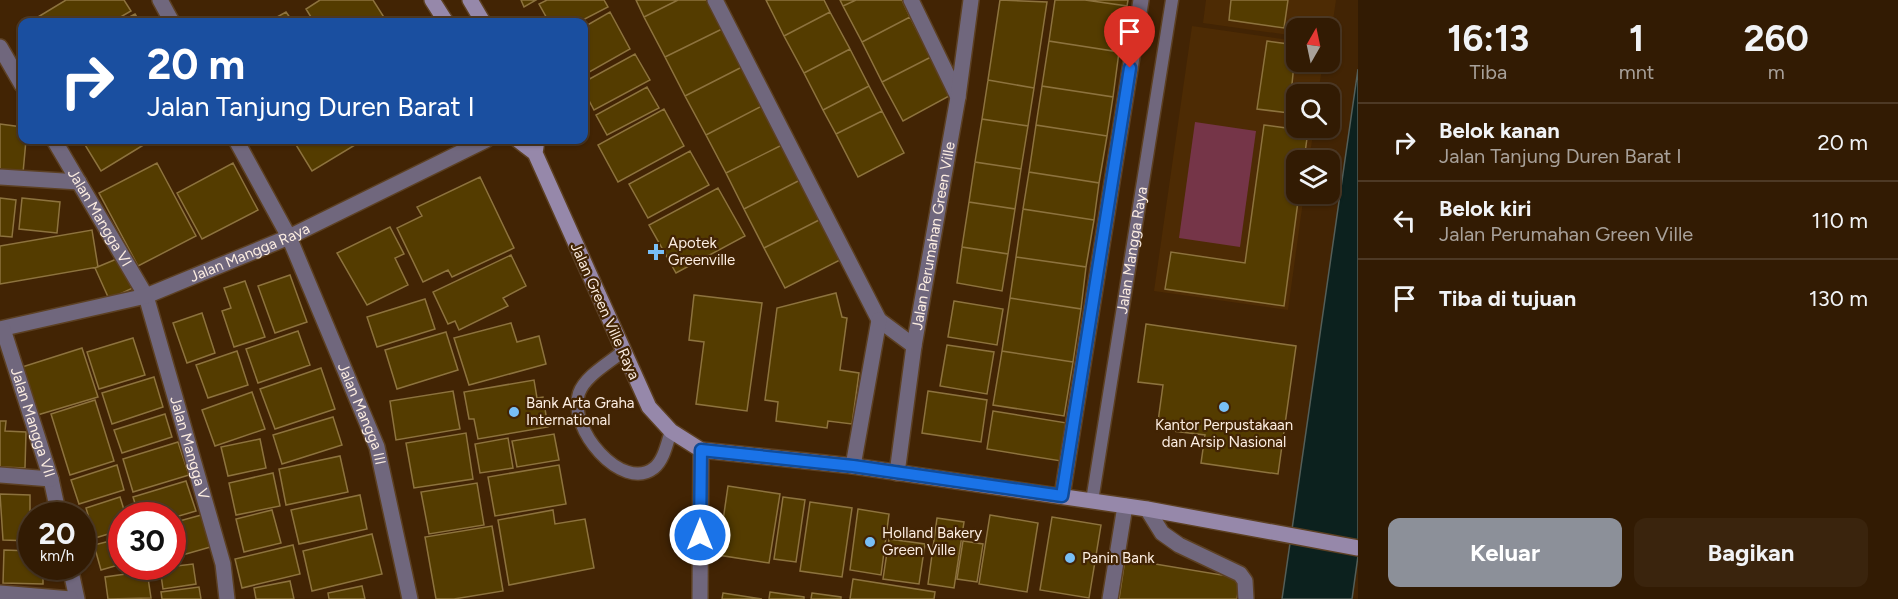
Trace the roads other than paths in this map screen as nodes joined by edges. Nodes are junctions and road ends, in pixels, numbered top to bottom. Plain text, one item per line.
1 (159, 0) edge
2 (432, 0) edge
3 (470, 0) edge
4 (715, 0) edge
5 (911, 0) edge
6 (971, 0) edge
7 (1141, 0) edge
8 (1172, 0) edge
9 (170, 18) edge
10 (443, 18) edge
11 (481, 18) edge
12 (0, 47) edge
13 (5, 65) edge
14 (18, 80) edge
15 (958, 97) junction
16 (56, 144) edge
17 (238, 144) edge
18 (478, 144) edge
19 (536, 146) edge
20 (0, 177) edge
21 (79, 182) junction
22 (289, 237) junction
23 (147, 296) junction
24 (879, 320) junction
25 (2, 329) edge
26 (914, 346) junction
27 (622, 352) junction
28 (671, 431) junction
29 (701, 450) junction
30 (853, 466) junction
31 (897, 472) junction
32 (0, 476) edge
33 (51, 479) junction
34 (1062, 496) junction
35 (1092, 501) junction
36 (56, 502) edge
37 (1125, 506) junction
38 (1147, 509) junction
39 (1262, 528) junction
40 (1358, 538) edge
41 (1358, 548) edge
42 (73, 580) edge
43 (0, 593) edge
44 (71, 599) edge
45 (77, 599) edge
46 (227, 599) edge
47 (410, 599) edge
48 (700, 599) edge
49 (1110, 599) edge
50 (1246, 599) edge

1 - 9 street
2 - 10 street
3 - 11 street
4 - 24 street
5 - 15 street
6 - 15 street, Jalan Perumahan Green Ville
7 - 34 street
8 - 35 lane, Jalan Mangga Raya
12 - 13 street
13 - 14 street
15 - 26 street, Jalan Perumahan Green Ville
16 - 21 street, Jalan Mangga VI
17 - 22 street, Jalan Mangga III
18 - 22 street, Jalan Mangga Raya
19 - 27 street, Jalan Green Ville Raya
20 - 21 street
21 - 23 street, Jalan Mangga VI
22 - 23 street, Jalan Mangga Raya
22 - 47 street, Jalan Mangga III
23 - 25 street, Jalan Mangga Raya
23 - 46 street, Jalan Mangga V
24 - 26 street
24 - 30 street
25 - 33 street, Jalan Mangga VII
26 - 31 street, Jalan Perumahan Green Ville
27 - 28 street, Jalan Green Ville Raya
27 - 28 lane
28 - 29 street, Jalan Green Ville Raya
29 - 30 street
29 - 48 street
30 - 31 street
31 - 34 street
32 - 33 street
33 - 36 street, Jalan Mangga VII
34 - 35 street
35 - 37 street
37 - 38 street
37 - 49 street
38 - 39 street
38 - 50 street
39 - 40 street
39 - 41 street
42 - 45 street
43 - 44 street

